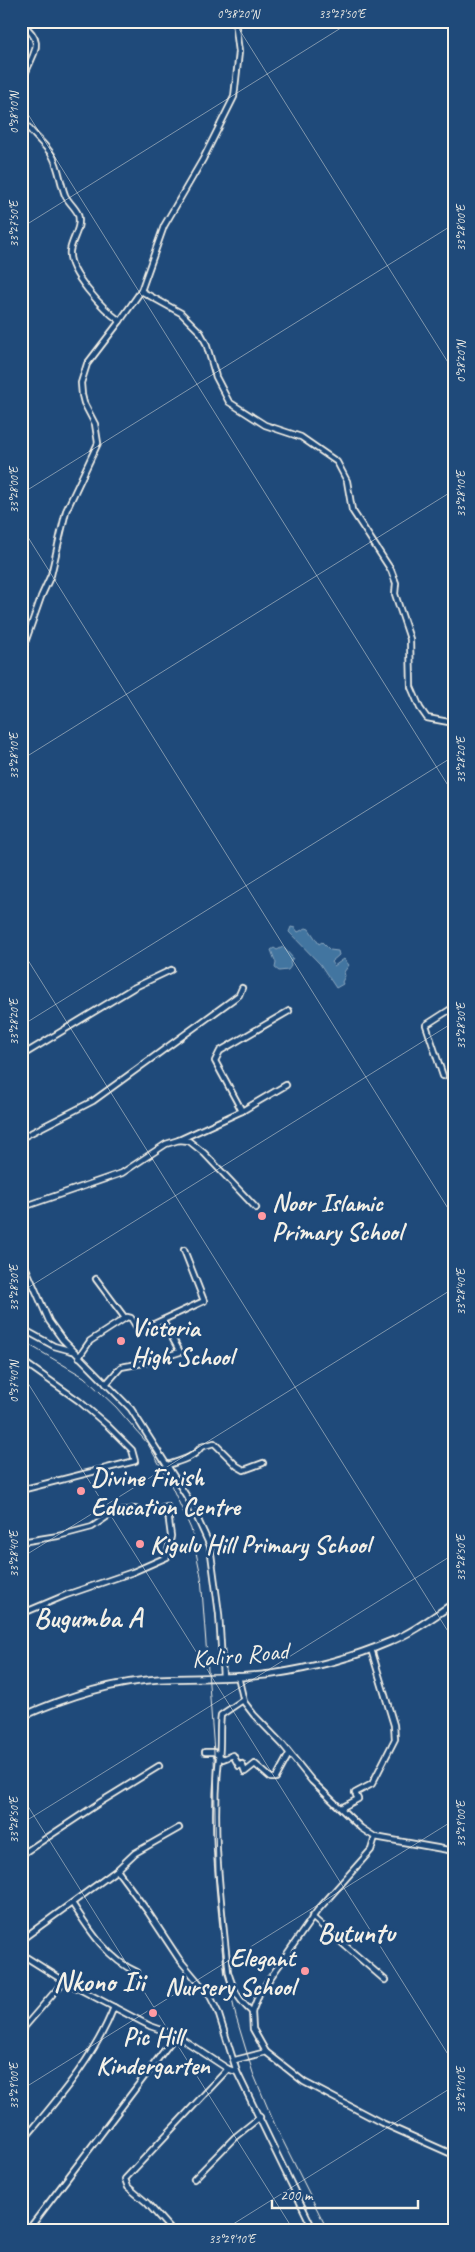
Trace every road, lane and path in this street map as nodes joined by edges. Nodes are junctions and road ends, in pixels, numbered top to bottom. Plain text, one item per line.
1 (236, 21) edge
2 (21, 23) edge
3 (21, 106) edge
4 (21, 116) edge
5 (141, 291) junction
6 (120, 321) junction
7 (21, 654) edge
8 (454, 723) edge
9 (171, 970) dead end
10 (242, 988) dead end
11 (454, 1007) edge
12 (289, 1011) dead end
13 (21, 1056) edge
14 (443, 1076) dead end
15 (286, 1085) dead end
16 (242, 1111) junction
17 (21, 1138) edge
18 (179, 1140) junction
19 (21, 1195) edge
20 (26, 1206) junction
21 (256, 1208) dead end
22 (21, 1221) edge
23 (184, 1250) dead end
24 (21, 1256) edge
25 (96, 1279) dead end
26 (125, 1318) junction
27 (163, 1321) junction
28 (21, 1328) edge
29 (74, 1352) junction
30 (79, 1358) junction
31 (21, 1360) edge
32 (106, 1384) junction
33 (263, 1463) dead end
34 (168, 1465) junction
35 (21, 1490) edge
36 (21, 1542) edge
37 (454, 1603) edge
38 (21, 1614) edge
39 (371, 1649) junction
40 (238, 1676) junction
41 (223, 1678) junction
42 (243, 1700) junction
43 (21, 1717) edge
44 (205, 1752) dead end
45 (289, 1754) junction
46 (220, 1757) junction
47 (158, 1766) dead end
48 (341, 1808) junction
49 (179, 1828) dead end
50 (375, 1837) junction
51 (454, 1850) edge
52 (21, 1855) edge
53 (117, 1870) junction
54 (72, 1903) junction
55 (312, 1916) junction
56 (21, 1940) edge
57 (21, 1954) edge
58 (137, 1972) dead end
59 (385, 1980) dead end
60 (64, 1982) junction
61 (114, 2007) junction
62 (252, 2012) junction
63 (21, 2032) edge
64 (176, 2036) junction
65 (266, 2052) junction
66 (235, 2060) junction
67 (228, 2069) junction
68 (237, 2072) junction
69 (260, 2117) junction
70 (21, 2144) edge
71 (454, 2154) edge
72 (194, 2179) dead end
73 (32, 2225) dead end
74 (172, 2231) edge
75 (314, 2231) edge

1 - 5 street
2 - 3 street
4 - 6 street
5 - 6 street
5 - 8 street
6 - 7 street
9 - 13 street
10 - 17 street
11 - 14 street
12 - 16 street
15 - 16 street
16 - 18 street
18 - 20 street
18 - 21 street
19 - 20 street
20 - 22 street
23 - 27 street
24 - 29 street
25 - 26 street
26 - 27 street
26 - 30 street
27 - 32 street
28 - 29 street
29 - 30 street
30 - 32 street
31 - 35 street
32 - 34 street
33 - 34 street
34 - 41 street
36 - 38 street
37 - 39 main road, Kaliro Road
39 - 40 main road, Kaliro Road
39 - 48 street
40 - 41 main road, Kaliro Road
40 - 42 street
41 - 43 main road, Kaliro Road
42 - 45 street
42 - 46 street
44 - 46 street
45 - 46 street
45 - 48 street
46 - 62 street
47 - 52 street
48 - 50 street
49 - 53 street
50 - 51 street
50 - 55 street
53 - 54 street
53 - 66 street
54 - 56 street
54 - 58 street
55 - 59 street
55 - 62 street
57 - 60 street
60 - 61 street
60 - 63 street
61 - 64 street
61 - 70 street
62 - 65 street
64 - 67 street
64 - 73 street
65 - 66 street
65 - 71 street
66 - 68 street
67 - 68 street
67 - 74 street
68 - 69 street
69 - 72 street
69 - 75 street

